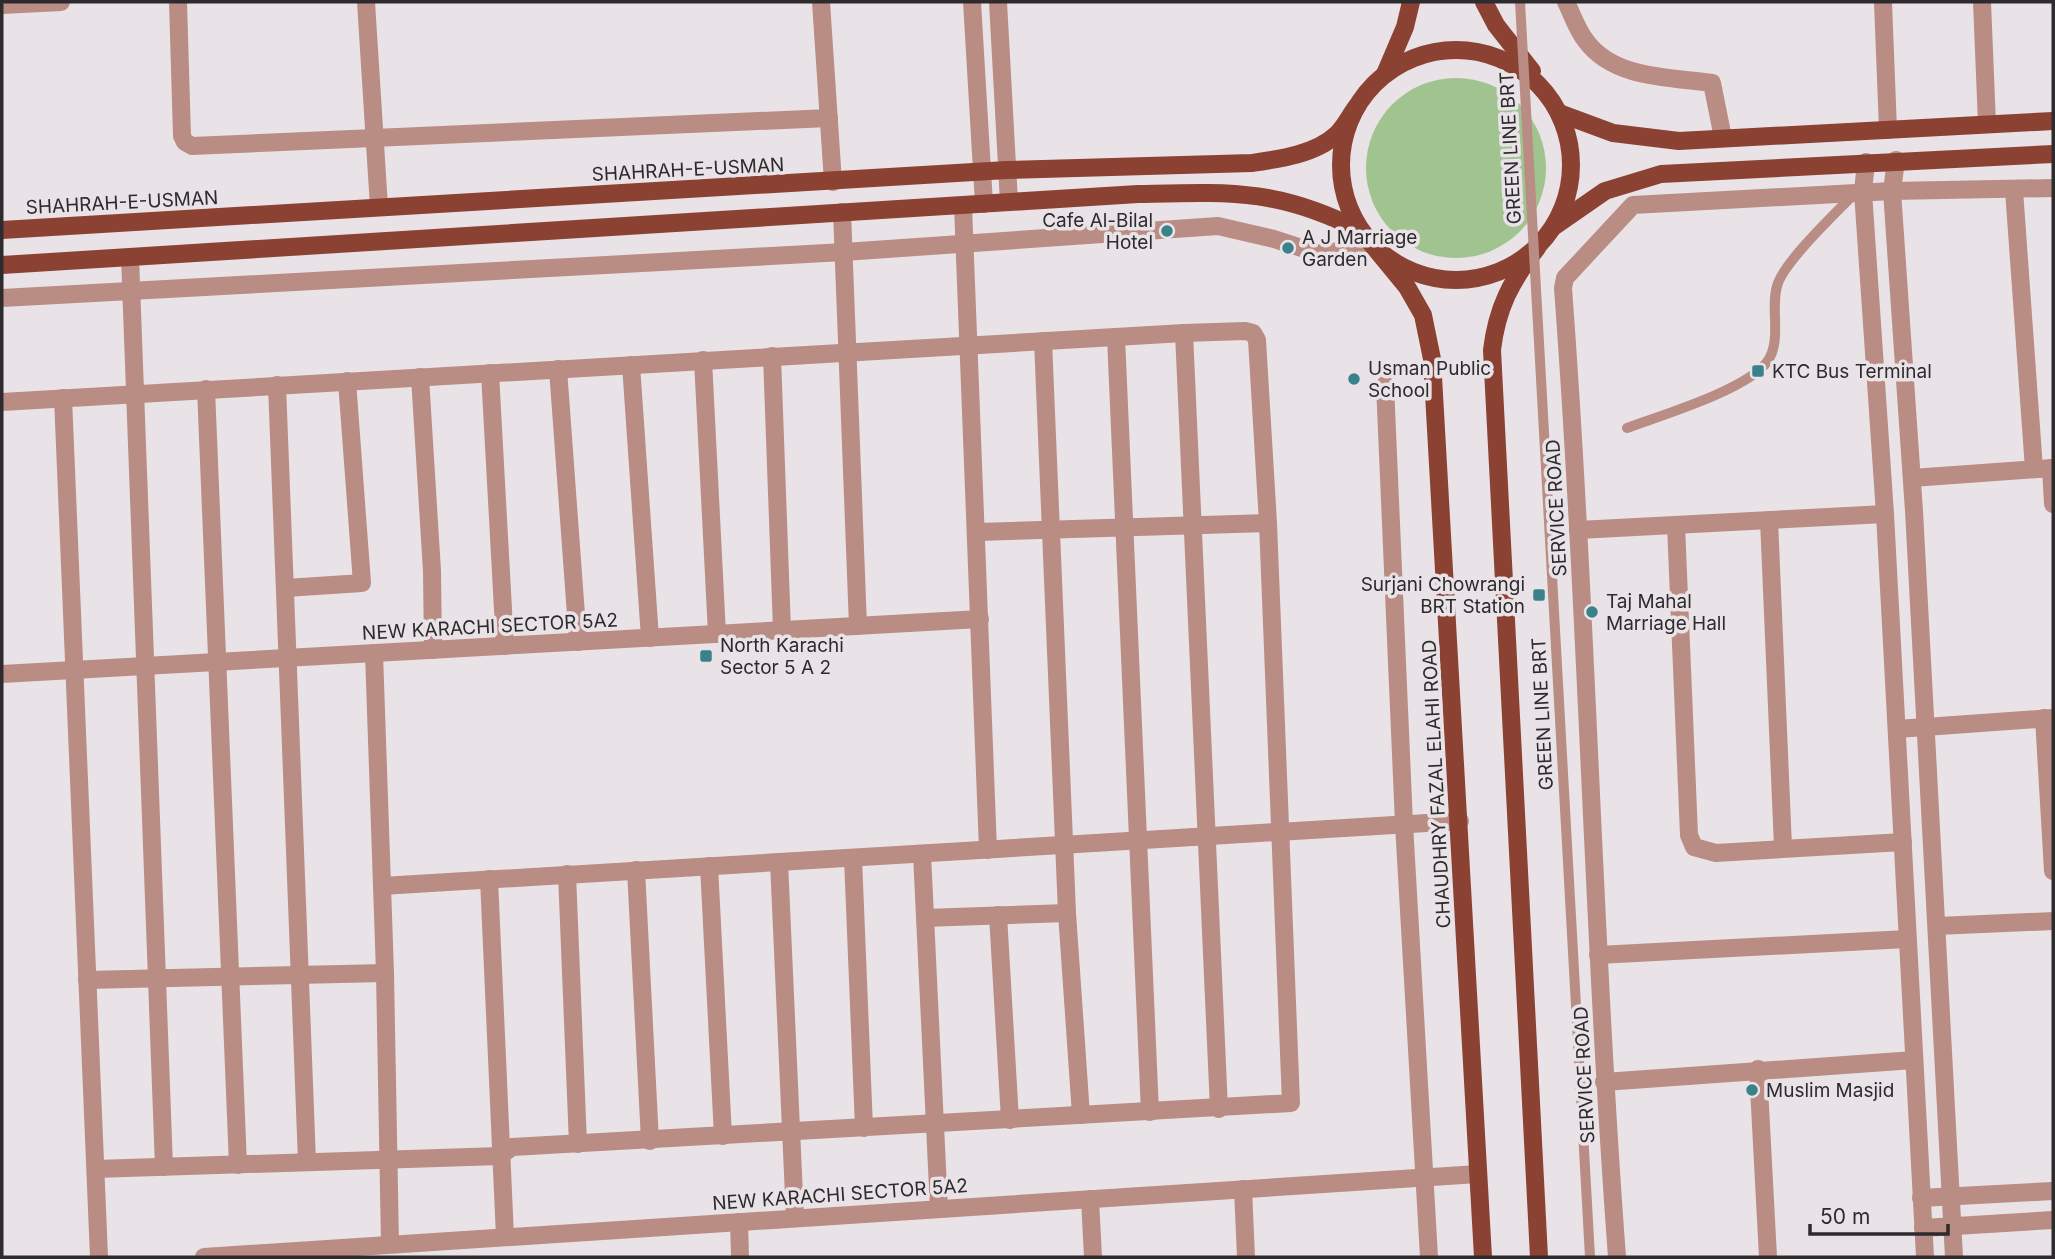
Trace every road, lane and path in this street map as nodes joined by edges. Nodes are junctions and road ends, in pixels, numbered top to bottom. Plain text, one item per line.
1 (61, 2) edge
2 (178, 2) edge
3 (366, 2) edge
4 (821, 2) edge
5 (972, 2) edge
6 (998, 2) edge
7 (1411, 2) edge
8 (1484, 2) edge
9 (1520, 2) edge
10 (1566, 2) edge
11 (1883, 2) edge
12 (1982, 2) edge
13 (12, 4) edge
14 (1385, 74) junction
15 (1544, 90) junction
16 (1357, 106) junction
17 (1559, 113) junction
18 (829, 118) junction
19 (2053, 121) edge
20 (1987, 124) junction
21 (1888, 130) junction
22 (1791, 135) junction
23 (373, 138) junction
24 (1723, 138) junction
25 (2053, 154) edge
26 (1896, 160) junction
27 (1866, 162) junction
28 (1792, 166) junction
29 (1007, 170) junction
30 (982, 173) junction
31 (833, 183) junction
32 (2053, 188) edge
33 (2014, 190) junction
34 (1892, 191) junction
35 (1859, 192) junction
36 (1009, 202) junction
37 (984, 204) junction
38 (962, 206) junction
39 (379, 207) junction
40 (842, 212) junction
41 (1554, 227) junction
42 (2, 230) edge
43 (1365, 236) junction
44 (965, 245) junction
45 (1537, 248) junction
46 (844, 252) junction
47 (131, 257) junction
48 (2, 265) edge
49 (131, 292) junction
50 (2, 298) edge
51 (1184, 333) junction
52 (1116, 337) junction
53 (1043, 341) junction
54 (970, 345) junction
55 (849, 352) junction
56 (772, 356) junction
57 (703, 360) junction
58 (631, 365) junction
59 (558, 369) junction
60 (490, 373) junction
61 (420, 377) junction
62 (347, 381) junction
63 (277, 385) junction
64 (1385, 385) dead end
65 (206, 389) junction
66 (138, 393) junction
67 (63, 398) junction
68 (2, 402) edge
69 (1627, 428) dead end
70 (2046, 468) edge
71 (1912, 478) junction
72 (2053, 504) edge
73 (1885, 514) junction
74 (1769, 520) junction
75 (1268, 523) junction
76 (1676, 525) junction
77 (1195, 526) junction
78 (1123, 529) junction
79 (1578, 530) junction
80 (1050, 531) junction
81 (977, 532) junction
82 (286, 588) junction
83 (980, 619) junction
84 (858, 626) junction
85 (782, 630) junction
86 (717, 634) junction
87 (650, 638) junction
88 (578, 642) junction
89 (505, 646) junction
90 (433, 650) junction
91 (373, 653) junction
92 (289, 658) junction
93 (215, 662) junction
94 (146, 666) junction
95 (76, 670) junction
96 (2, 674) edge
97 (2049, 718) edge
98 (1926, 727) junction
99 (1897, 729) junction
100 (1460, 821) junction
101 (1404, 824) junction
102 (1278, 832) junction
103 (1208, 836) junction
104 (1137, 841) junction
105 (1903, 842) junction
106 (1065, 845) junction
107 (1783, 847) junction
108 (988, 849) junction
109 (922, 853) junction
110 (853, 858) junction
111 (779, 862) junction
112 (709, 866) junction
113 (636, 870) junction
114 (2053, 871) edge
115 (567, 874) junction
116 (489, 879) junction
117 (382, 886) junction
118 (1067, 913) junction
119 (999, 915) junction
120 (925, 918) junction
121 (2053, 921) edge
122 (1937, 926) junction
123 (1908, 939) junction
124 (1598, 956) junction
125 (385, 973) junction
126 (297, 975) junction
127 (229, 976) junction
128 (158, 978) junction
129 (87, 980) junction
130 (1914, 1060) junction
131 (1758, 1069) junction
132 (1604, 1082) junction
133 (1219, 1109) junction
134 (1150, 1112) junction
135 (1081, 1115) junction
136 (1010, 1120) junction
137 (937, 1125) junction
138 (864, 1128) junction
139 (792, 1132) junction
140 (723, 1136) junction
141 (650, 1141) junction
142 (578, 1144) junction
143 (500, 1156) junction
144 (387, 1160) junction
145 (307, 1162) junction
146 (238, 1165) junction
147 (164, 1167) junction
148 (96, 1169) junction
149 (1478, 1174) junction
150 (1424, 1178) junction
151 (1243, 1189) junction
152 (2053, 1191) edge
153 (1950, 1196) junction
154 (1922, 1198) junction
155 (1090, 1199) junction
156 (939, 1209) junction
157 (795, 1218) junction
158 (2053, 1220) edge
159 (739, 1222) junction
160 (1951, 1226) junction
161 (1923, 1228) junction
162 (505, 1237) junction
163 (390, 1244) junction
164 (314, 1253) edge
165 (99, 1257) edge
166 (204, 1257) edge
167 (740, 1257) edge
168 (1093, 1257) edge
169 (1246, 1257) edge
170 (1429, 1257) edge
171 (1483, 1257) edge
172 (1539, 1257) edge
173 (1590, 1257) edge
174 (1617, 1257) edge
175 (1768, 1257) edge
176 (1925, 1257) edge
177 (1954, 1257) edge

1 - 13 street
2 - 23 street
3 - 23 street
4 - 18 street
5 - 30 street
6 - 29 street
7 - 14 main road
8 - 15 main road
9 - 173 lane, GREEN LINE BRT, bridge
10 - 24 street
11 - 21 street
12 - 20 street
14 - 15 main road
14 - 16 main road
15 - 17 main road
16 - 29 main road, SHAHRAH-E-USMAN
16 - 43 main road
17 - 24 main road
17 - 41 main road
18 - 23 street
18 - 31 street
19 - 20 main road
20 - 21 main road
21 - 22 main road
22 - 24 main road
22 - 28 main road
23 - 39 street
25 - 26 main road
26 - 27 main road
26 - 34 street
27 - 28 main road
27 - 35 street
28 - 41 main road
29 - 30 main road, SHAHRAH-E-USMAN
29 - 36 street
30 - 31 main road, SHAHRAH-E-USMAN
30 - 37 street
31 - 39 main road, SHAHRAH-E-USMAN
32 - 33 street, SERVICE ROAD
33 - 34 street, SERVICE ROAD
33 - 70 street
34 - 35 street, SERVICE ROAD
34 - 71 street
35 - 69 lane
35 - 73 street
35 - 79 street, SERVICE ROAD
36 - 37 main road
36 - 43 main road
37 - 38 main road
38 - 40 main road
38 - 44 street
39 - 42 main road, SHAHRAH-E-USMAN
40 - 46 street
40 - 47 main road
41 - 45 main road
43 - 44 street
43 - 45 main road
43 - 100 main road, CHAUDHRY FAZAL ELAHI ROAD
44 - 46 street
44 - 54 street
45 - 172 main road
46 - 49 street
46 - 55 street
47 - 48 main road
47 - 49 street
49 - 50 street
49 - 66 street
51 - 52 street
51 - 75 street
51 - 77 street
52 - 53 street
52 - 78 street
53 - 54 street
53 - 80 street
54 - 55 street
54 - 81 street
55 - 56 street
55 - 84 street
56 - 57 street
56 - 85 street
57 - 58 street
57 - 86 street
58 - 59 street
58 - 87 street
59 - 60 street
59 - 88 street
60 - 61 street
60 - 89 street
61 - 62 street
61 - 90 street
62 - 63 street
62 - 82 street
63 - 65 street
63 - 82 street
64 - 101 street
65 - 66 street
65 - 93 street
66 - 67 street
66 - 94 street
67 - 68 street
67 - 95 street
70 - 71 street
70 - 72 street
71 - 98 street
73 - 74 street
73 - 99 street
74 - 76 street
74 - 107 street
75 - 77 street
75 - 102 street
76 - 79 street
76 - 107 street
77 - 78 street
77 - 103 street
78 - 80 street
78 - 104 street
79 - 124 street, SERVICE ROAD
80 - 81 street
80 - 106 street
81 - 83 street
82 - 92 street
83 - 84 street, NEW KARACHI SECTOR 5A2
83 - 108 street
84 - 85 street, NEW KARACHI SECTOR 5A2
85 - 86 street, NEW KARACHI SECTOR 5A2
86 - 87 street, NEW KARACHI SECTOR 5A2
87 - 88 street, NEW KARACHI SECTOR 5A2
88 - 89 street, NEW KARACHI SECTOR 5A2
89 - 90 street, NEW KARACHI SECTOR 5A2
90 - 91 street, NEW KARACHI SECTOR 5A2
91 - 92 street, NEW KARACHI SECTOR 5A2
91 - 117 street
92 - 93 street, NEW KARACHI SECTOR 5A2
92 - 126 street
93 - 94 street, NEW KARACHI SECTOR 5A2
93 - 127 street
94 - 95 street, NEW KARACHI SECTOR 5A2
94 - 128 street
95 - 96 street, NEW KARACHI SECTOR 5A2
95 - 129 street
97 - 98 street
97 - 114 street
98 - 99 street
98 - 122 street
99 - 105 street
100 - 101 street
100 - 149 main road, CHAUDHRY FAZAL ELAHI ROAD
101 - 102 street
101 - 150 street
102 - 103 street
102 - 133 street
103 - 104 street
103 - 133 street
104 - 106 street
104 - 134 street
105 - 107 street
105 - 123 street
106 - 108 street
106 - 118 street
108 - 109 street
109 - 110 street
109 - 120 street
110 - 111 street
110 - 138 street
111 - 112 street
111 - 139 street
112 - 113 street
112 - 140 street
113 - 115 street
113 - 141 street
115 - 116 street
115 - 142 street
116 - 117 street
116 - 143 street
117 - 125 street
118 - 119 street
118 - 135 street
119 - 120 street
119 - 136 street
120 - 137 street
121 - 122 street
122 - 153 street
123 - 124 street
123 - 130 street
124 - 132 street, SERVICE ROAD
125 - 126 street
125 - 144 street
126 - 127 street
126 - 145 street
127 - 128 street
127 - 146 street
128 - 129 street
128 - 147 street
129 - 148 street
130 - 131 street
130 - 154 street
131 - 132 street
131 - 175 street
132 - 174 street, SERVICE ROAD
133 - 134 street
134 - 135 street
135 - 136 street
136 - 137 street
137 - 138 street
137 - 156 street
138 - 139 street
139 - 140 street
139 - 157 street
140 - 141 street
141 - 142 street
142 - 143 street
143 - 144 street
143 - 162 street
144 - 145 street
144 - 163 street
145 - 146 street
146 - 147 street
147 - 148 street
148 - 165 street
149 - 150 street, NEW KARACHI SECTOR 5A2
149 - 171 main road, CHAUDHRY FAZAL ELAHI ROAD
150 - 151 street, NEW KARACHI SECTOR 5A2
150 - 170 street
151 - 155 street, NEW KARACHI SECTOR 5A2
151 - 169 street
152 - 153 street
153 - 154 street
153 - 160 street
154 - 161 street
155 - 156 street, NEW KARACHI SECTOR 5A2
155 - 168 street
156 - 157 street, NEW KARACHI SECTOR 5A2
157 - 159 street, NEW KARACHI SECTOR 5A2
158 - 160 street
159 - 162 street, NEW KARACHI SECTOR 5A2
159 - 167 street
160 - 161 street
160 - 177 street
161 - 176 street
162 - 163 street, NEW KARACHI SECTOR 5A2
163 - 164 street, NEW KARACHI SECTOR 5A2
164 - 166 street, NEW KARACHI SECTOR 5A2

